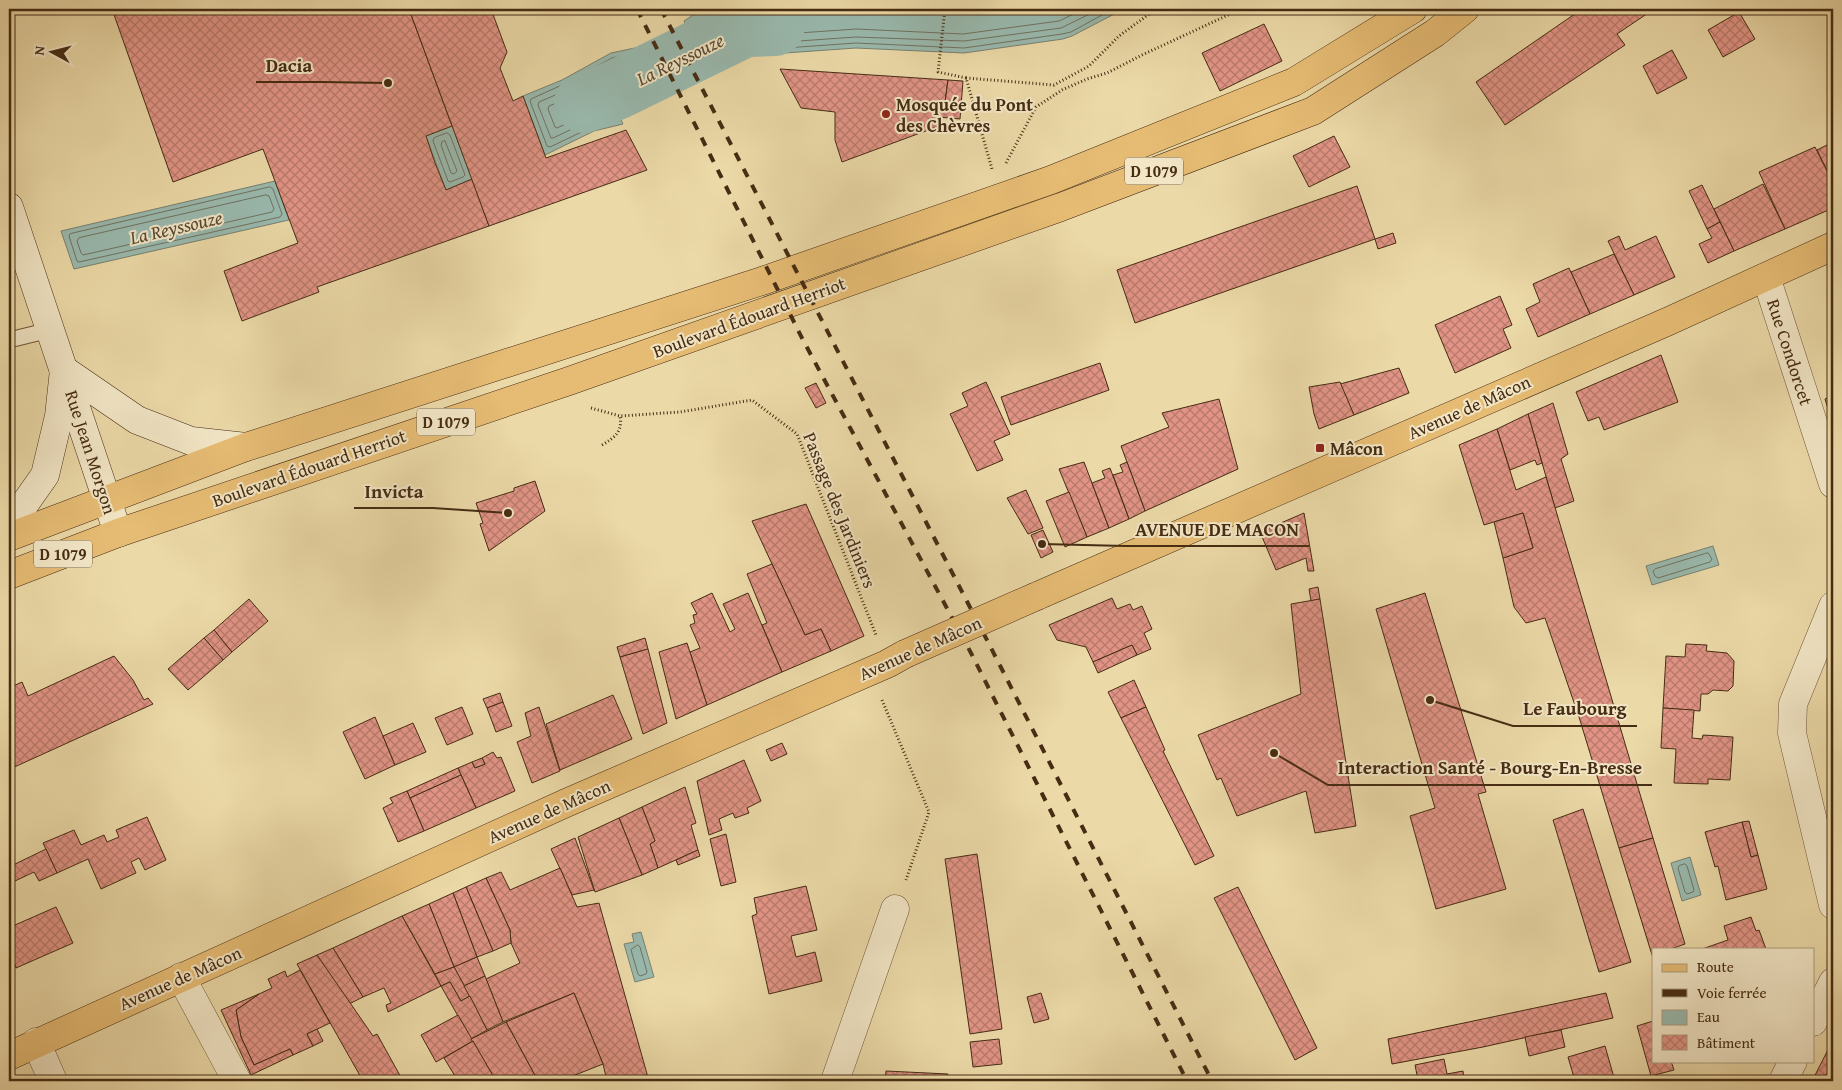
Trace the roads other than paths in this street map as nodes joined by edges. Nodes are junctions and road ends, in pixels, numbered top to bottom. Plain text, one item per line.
1 (1413, 9) edge
2 (1465, 9) edge
3 (12, 216) edge
4 (1833, 246) edge
5 (1766, 277) junction
6 (50, 330) junction
7 (9, 340) edge
8 (64, 370) junction
9 (246, 447) junction
10 (1833, 484) edge
11 (106, 499) junction
12 (9, 520) edge
13 (118, 533) junction
14 (9, 537) edge
15 (9, 575) edge
16 (1833, 606) edge
17 (1833, 905) edge
18 (895, 909) road end
19 (182, 977) junction
20 (1833, 982) edge
21 (1814, 1020) edge
22 (36, 1042) junction
23 (9, 1056) edge
24 (1792, 1062) edge
25 (53, 1081) edge
26 (237, 1081) edge
27 (835, 1081) edge
28 (1783, 1081) edge

1 - 9 main road, Boulevard Édouard Herriot / D 1079
2 - 13 main road, Boulevard Édouard Herriot / D 1079
3 - 6 street, Rue Jean Morgon
4 - 5 main road, Avenue de Mâcon
5 - 10 street, Rue Condorcet
5 - 19 main road, Avenue de Mâcon, bridge
6 - 7 lane
6 - 8 street, Rue Jean Morgon
8 - 9 street, Rue Jean Morgon
8 - 11 street, Rue Jean Morgon
8 - 12 street, Rue Jean Morgon
9 - 11 main road, Boulevard Édouard Herriot / D 1079
11 - 13 street, Rue Jean Morgon
11 - 14 main road, Boulevard Édouard Herriot / D 1079
13 - 15 main road, Boulevard Édouard Herriot / D 1079
16 - 17 street
18 - 27 street
19 - 22 main road, Avenue de Mâcon
19 - 26 street
20 - 21 street
22 - 23 main road, Avenue de Mâcon
22 - 25 street
24 - 28 street

